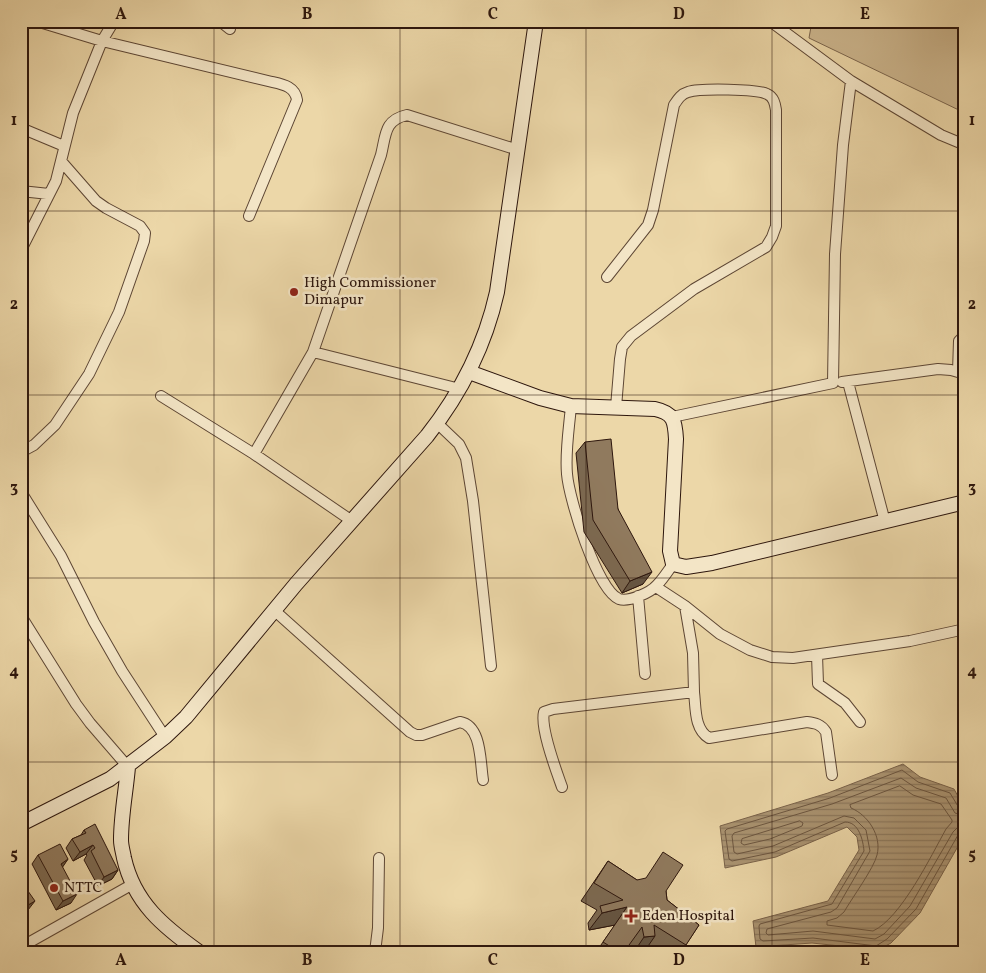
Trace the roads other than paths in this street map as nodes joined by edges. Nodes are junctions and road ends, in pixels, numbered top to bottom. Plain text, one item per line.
1 (36, 21) edge
2 (114, 21) edge
3 (220, 21) edge
4 (536, 21) edge
5 (770, 21) edge
6 (230, 29) dead end
7 (102, 41) junction
8 (851, 81) junction
9 (21, 128) edge
10 (965, 145) edge
11 (64, 146) junction
12 (518, 150) junction
13 (61, 162) junction
14 (21, 191) edge
15 (49, 194) junction
16 (249, 216) dead end
17 (21, 250) edge
18 (607, 276) dead end
19 (965, 335) edge
20 (313, 352) junction
21 (469, 372) junction
22 (962, 373) edge
23 (848, 382) junction
24 (834, 383) junction
25 (460, 389) junction
26 (161, 396) dead end
27 (571, 406) junction
28 (616, 407) junction
29 (672, 417) junction
30 (438, 423) junction
31 (21, 452) edge
32 (254, 454) junction
33 (21, 492) edge
34 (965, 502) edge
35 (352, 521) junction
36 (885, 522) junction
37 (673, 564) junction
38 (656, 587) junction
39 (638, 596) junction
40 (685, 606) junction
41 (275, 611) junction
42 (21, 616) edge
43 (965, 628) edge
44 (817, 655) junction
45 (491, 666) dead end
46 (645, 674) dead end
47 (694, 692) junction
48 (860, 722) dead end
49 (166, 737) junction
50 (128, 767) junction
51 (832, 775) dead end
52 (483, 780) dead end
53 (562, 787) dead end
54 (21, 824) edge
55 (379, 858) dead end
56 (133, 884) junction
57 (21, 947) edge
58 (199, 952) edge
59 (375, 952) edge

1 - 7 street
2 - 7 street
3 - 6 street
4 - 12 main road
5 - 8 street
7 - 11 street
7 - 16 street
8 - 10 street
8 - 24 street
9 - 11 street
11 - 13 street
12 - 20 street
12 - 21 main road
13 - 15 street
13 - 31 street
14 - 15 street
15 - 17 street
18 - 28 street
19 - 22 street
20 - 25 street
20 - 32 street
21 - 25 main road
21 - 27 main road
22 - 23 street
23 - 24 street
23 - 36 street
24 - 29 street
25 - 30 main road
26 - 32 street
27 - 28 main road
27 - 39 street
28 - 29 main road
29 - 37 main road
30 - 35 main road
30 - 45 street
32 - 35 street
33 - 49 street
34 - 36 main road
35 - 41 main road
36 - 37 main road
37 - 38 street
38 - 39 street
38 - 40 street
39 - 46 street
40 - 44 street
40 - 47 street
41 - 49 main road
41 - 52 street
42 - 50 street
43 - 44 street
44 - 48 street
47 - 51 street
47 - 53 street
49 - 50 main road
50 - 54 main road
50 - 56 main road
55 - 59 street
56 - 57 street
56 - 58 main road

